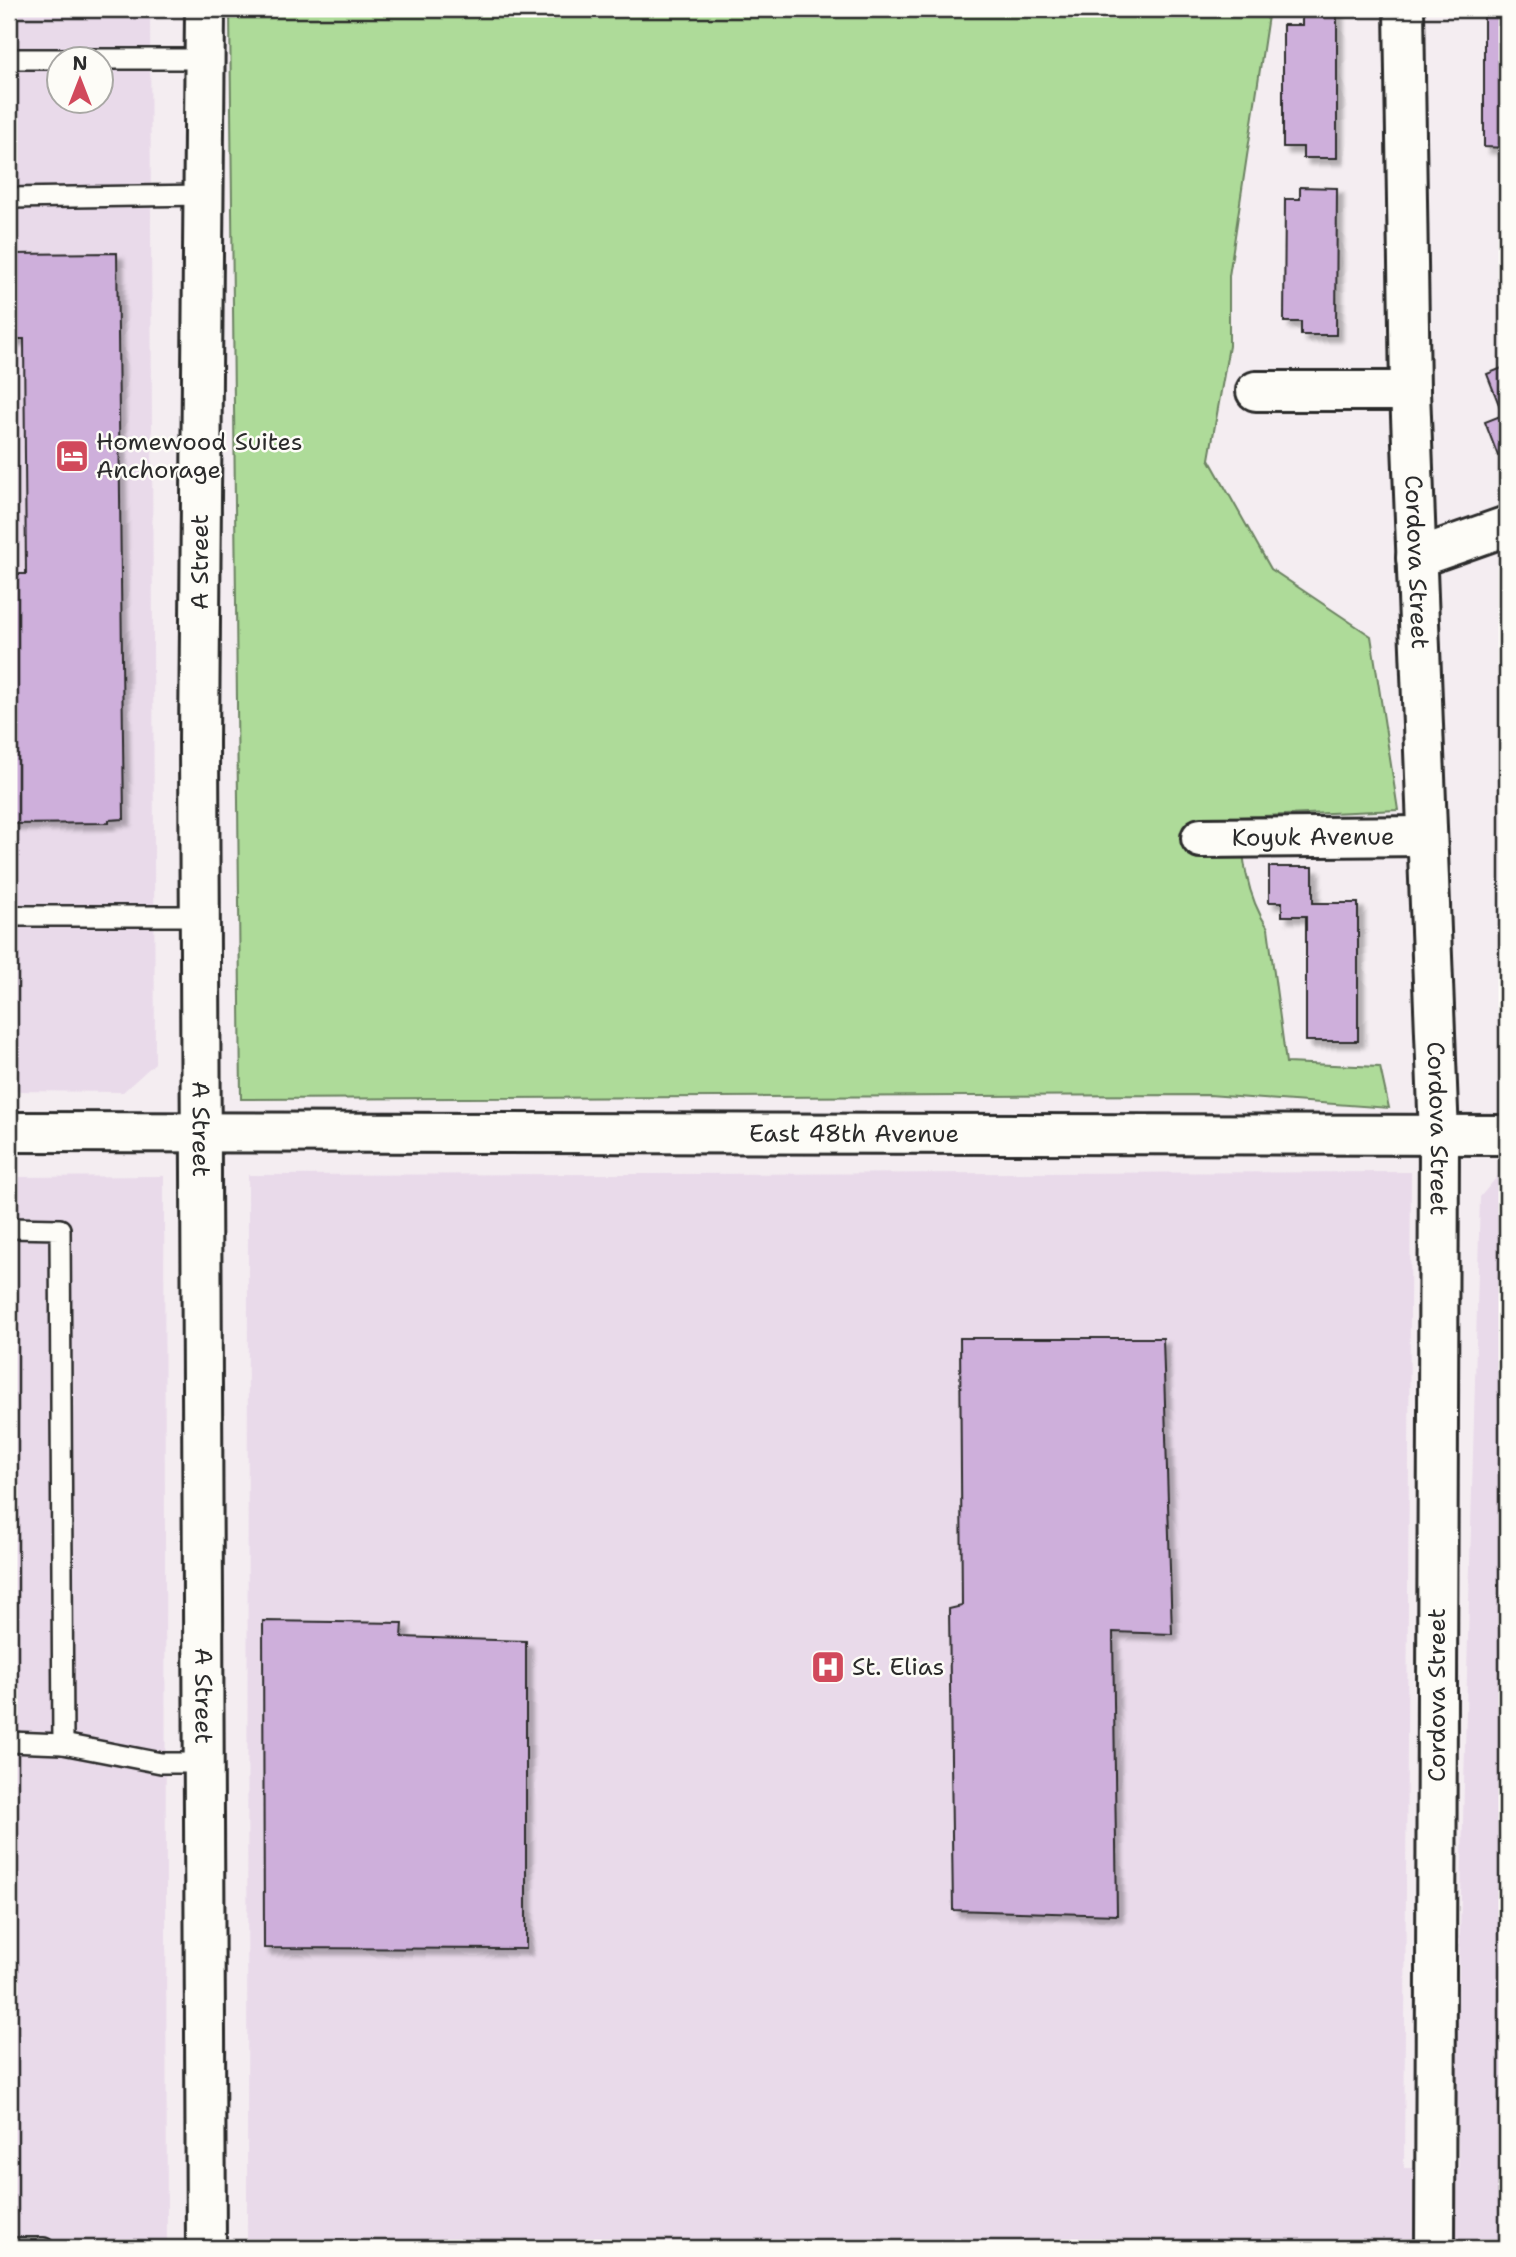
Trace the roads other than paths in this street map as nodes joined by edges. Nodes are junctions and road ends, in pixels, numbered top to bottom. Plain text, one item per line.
1 (205, 9) edge
2 (1404, 9) edge
3 (9, 59) edge
4 (204, 59) junction
5 (203, 195) junction
6 (9, 198) edge
7 (1256, 391) dead end
8 (1410, 391) junction
9 (1507, 526) edge
10 (1416, 558) junction
11 (1426, 836) junction
12 (1201, 838) dead end
13 (9, 916) edge
14 (200, 916) junction
15 (9, 1132) edge
16 (202, 1134) junction
17 (1507, 1135) edge
18 (1439, 1136) junction
19 (9, 1228) edge
20 (9, 1742) edge
21 (63, 1744) junction
22 (206, 1763) junction
23 (9, 2248) edge
24 (44, 2248) edge
25 (206, 2248) edge
26 (1435, 2248) edge

1 - 4 street, A Street
2 - 8 street, Cordova Street
3 - 4 lane
4 - 5 street, A Street
5 - 6 lane
5 - 14 street, A Street
7 - 8 street
8 - 10 street, Cordova Street
9 - 10 street
10 - 11 street, Cordova Street
11 - 12 street, Koyuk Avenue
11 - 18 street, Cordova Street
13 - 14 lane
14 - 16 street, A Street
15 - 16 street, East 48th Avenue
16 - 18 street, East 48th Avenue
16 - 22 street, A Street
17 - 18 street, East 48th Avenue
18 - 26 street, Cordova Street
19 - 21 lane
20 - 21 lane
21 - 22 lane
22 - 25 street, A Street
23 - 24 lane

